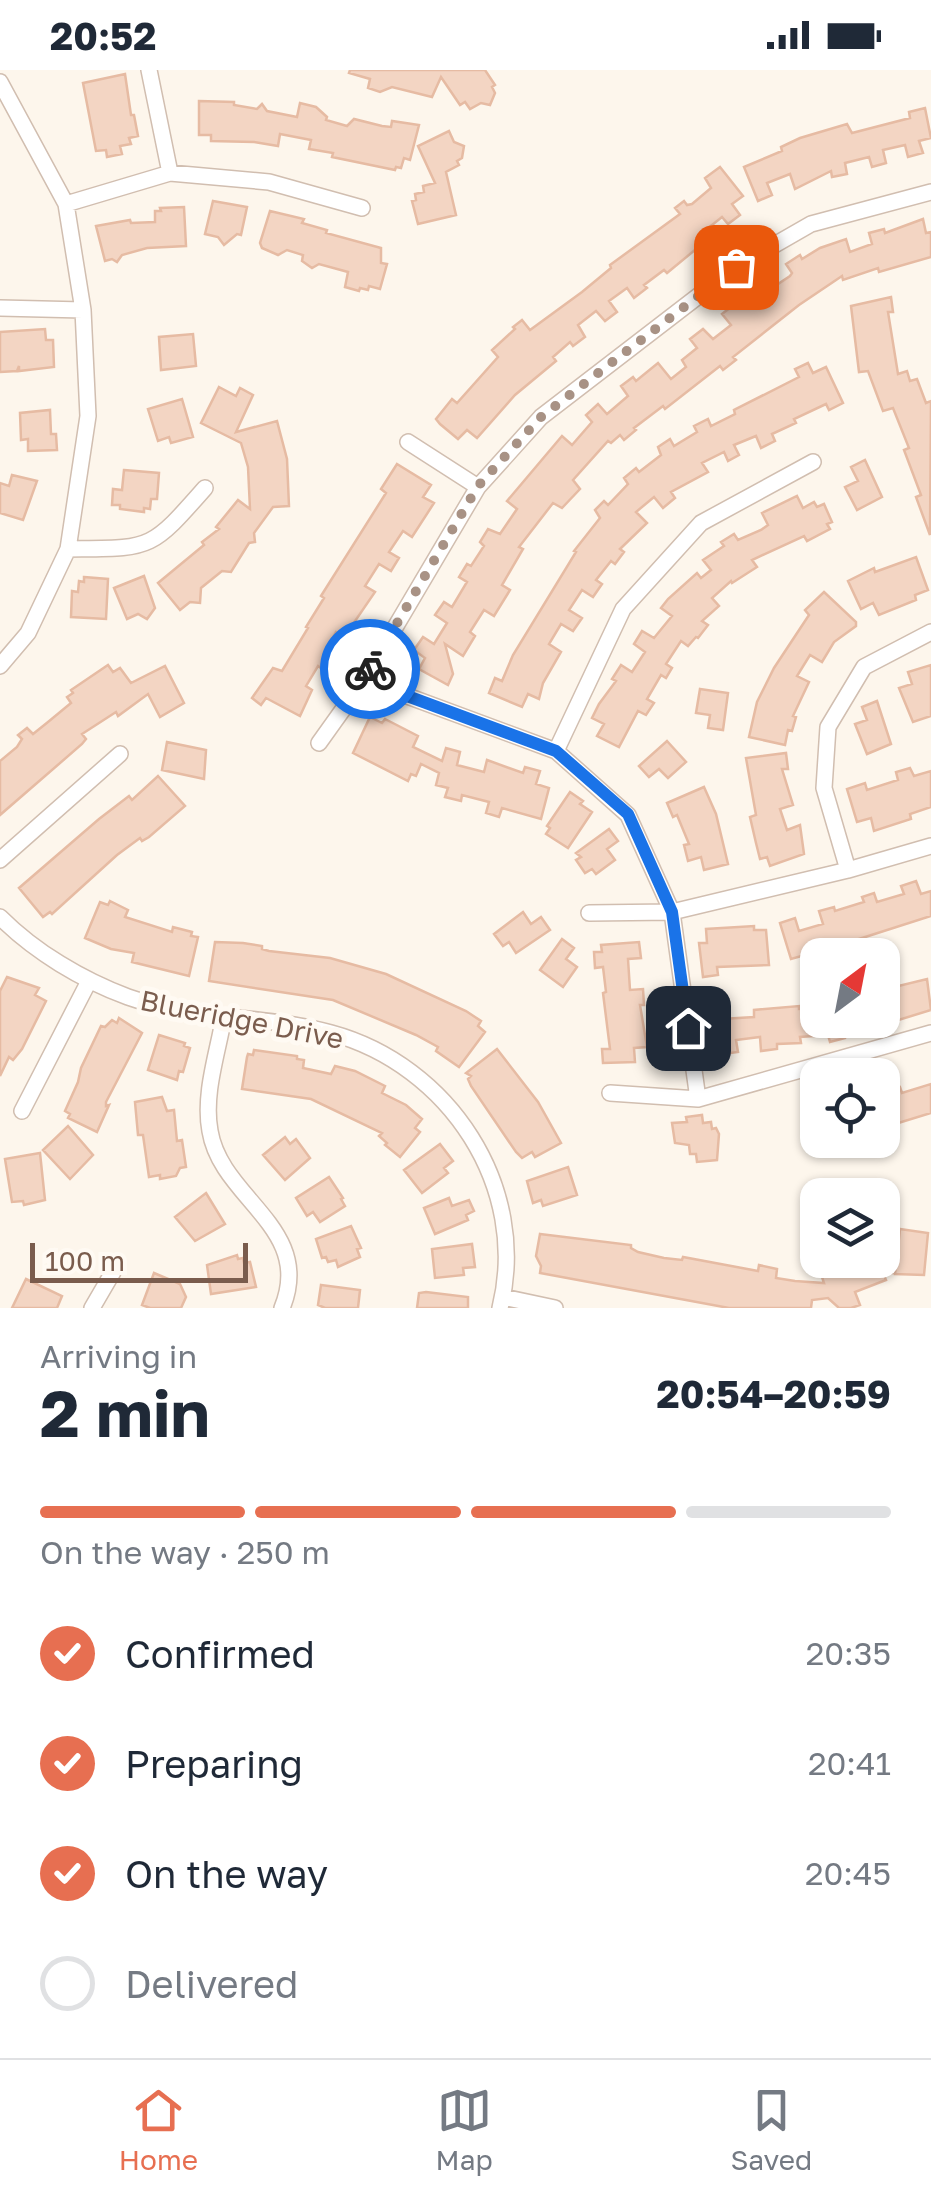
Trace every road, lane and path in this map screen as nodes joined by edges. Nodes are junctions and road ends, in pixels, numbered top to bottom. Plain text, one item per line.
1 (149, 70) edge
2 (0, 82) edge
3 (170, 173) junction
4 (931, 192) edge
5 (66, 204) junction
6 (362, 208) dead end
7 (0, 308) edge
8 (82, 310) junction
9 (408, 442) dead end
10 (814, 462) dead end
11 (478, 486) junction
12 (205, 488) dead end
13 (68, 549) junction
14 (931, 632) edge
15 (0, 666) edge
16 (364, 680) junction
17 (320, 742) dead end
18 (556, 751) junction
19 (120, 754) dead end
20 (931, 846) edge
21 (0, 860) edge
22 (848, 870) junction
23 (672, 912) junction
24 (589, 913) dead end
25 (0, 917) edge
26 (89, 981) junction
27 (224, 1016) junction
28 (931, 1032) edge
29 (610, 1092) dead end
30 (698, 1099) junction
31 (22, 1112) dead end
32 (113, 1272) dead end
33 (502, 1302) edge
34 (92, 1308) edge
35 (282, 1308) edge
36 (555, 1308) edge

1 - 3 street
2 - 5 street
3 - 5 street
3 - 6 street
4 - 11 street
5 - 8 street
7 - 8 street
8 - 13 street
9 - 11 street
10 - 18 street
11 - 16 street
12 - 13 street
13 - 15 street
14 - 22 street
16 - 17 street
16 - 18 street
18 - 23 street
19 - 21 street
20 - 22 street
22 - 23 street
23 - 24 street
23 - 30 street
25 - 26 street, Blueridge Drive
26 - 27 street, Blueridge Drive
26 - 31 street
27 - 33 street, Blueridge Drive
27 - 35 street
28 - 30 street
29 - 30 street
32 - 34 street
33 - 36 street

